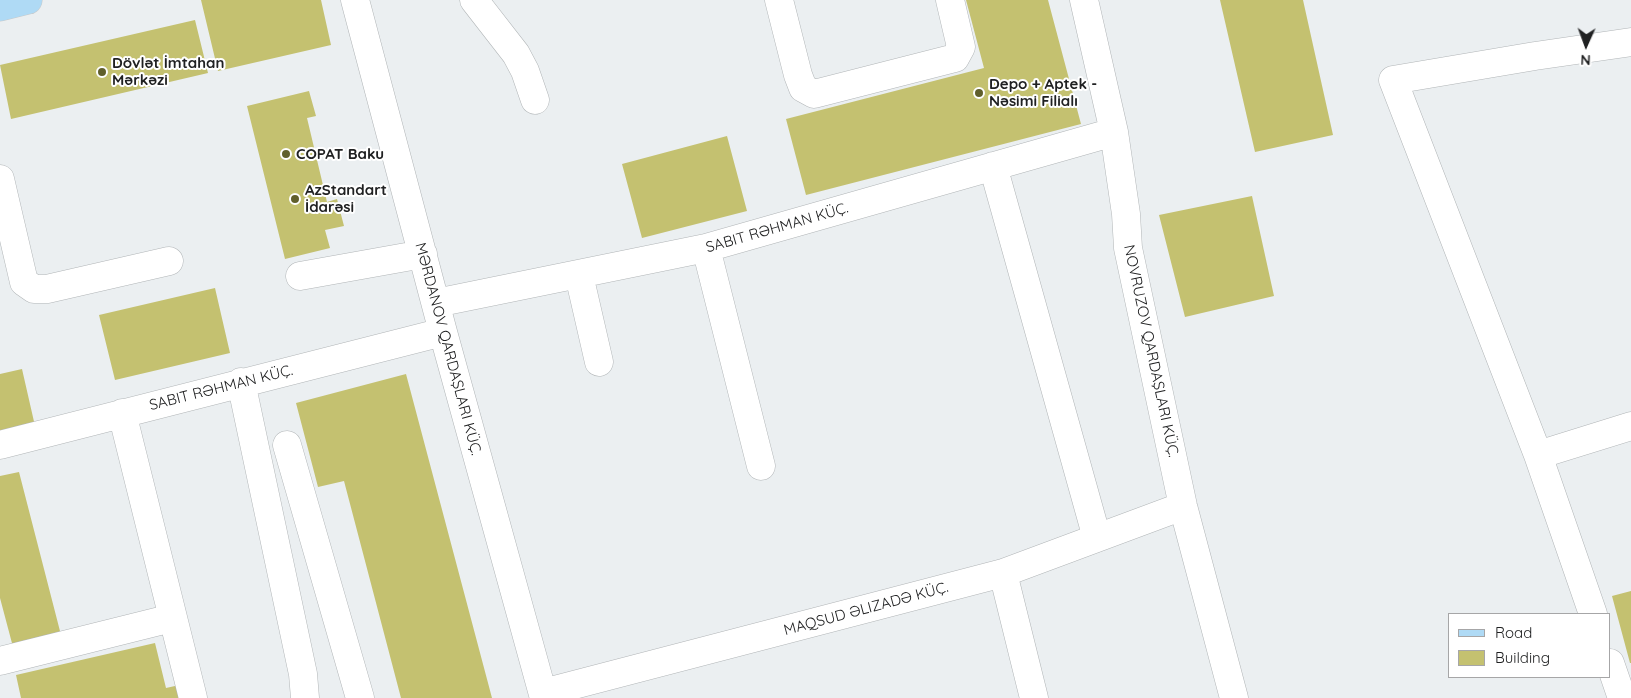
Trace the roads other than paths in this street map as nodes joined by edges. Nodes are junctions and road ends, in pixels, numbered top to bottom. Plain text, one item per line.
1 (28, 0) edge
2 (354, 0) edge
3 (474, 0) edge
4 (779, 0) edge
5 (950, 0) edge
6 (1084, 0) edge
7 (0, 7) edge
8 (1631, 42) edge
9 (535, 100) dead end
10 (1114, 132) junction
11 (993, 166) junction
12 (0, 179) edge
13 (706, 248) junction
14 (423, 254) junction
15 (169, 261) dead end
16 (579, 275) junction
17 (300, 276) dead end
18 (436, 303) junction
19 (443, 332) junction
20 (599, 362) dead end
21 (241, 382) junction
22 (122, 413) junction
23 (1631, 426) edge
24 (0, 445) edge
25 (286, 445) dead end
26 (1538, 455) junction
27 (761, 466) dead end
28 (1183, 506) junction
29 (1097, 538) junction
30 (1003, 573) junction
31 (1593, 613) edge
32 (172, 618) junction
33 (0, 661) edge
34 (1611, 666) edge
35 (543, 696) edge
36 (193, 698) edge
37 (305, 698) edge
38 (360, 698) edge
39 (1034, 698) edge
40 (1234, 698) edge
41 (1622, 698) edge

1 - 7 main road
2 - 14 street
3 - 9 street
4 - 5 street
6 - 10 street
8 - 26 street
10 - 11 street, SABIT RƏHMAN KÜÇ.
10 - 28 street
11 - 13 street, SABIT RƏHMAN KÜÇ.
11 - 29 street
12 - 15 street
13 - 16 street, SABIT RƏHMAN KÜÇ.
13 - 27 street
14 - 17 street
14 - 18 street
16 - 18 street, SABIT RƏHMAN KÜÇ.
16 - 20 street
18 - 19 street
19 - 21 street, SABIT RƏHMAN KÜÇ.
19 - 35 street
21 - 22 street, SABIT RƏHMAN KÜÇ.
21 - 37 street
22 - 24 street, SABIT RƏHMAN KÜÇ.
22 - 32 street
23 - 26 street
25 - 38 street
26 - 31 street
28 - 29 street, MAQSUD ƏLIZADƏ KÜÇ.
28 - 40 street
29 - 30 street, MAQSUD ƏLIZADƏ KÜÇ.
30 - 35 street, MAQSUD ƏLIZADƏ KÜÇ.
30 - 39 street
32 - 33 street
32 - 36 street
34 - 41 street

